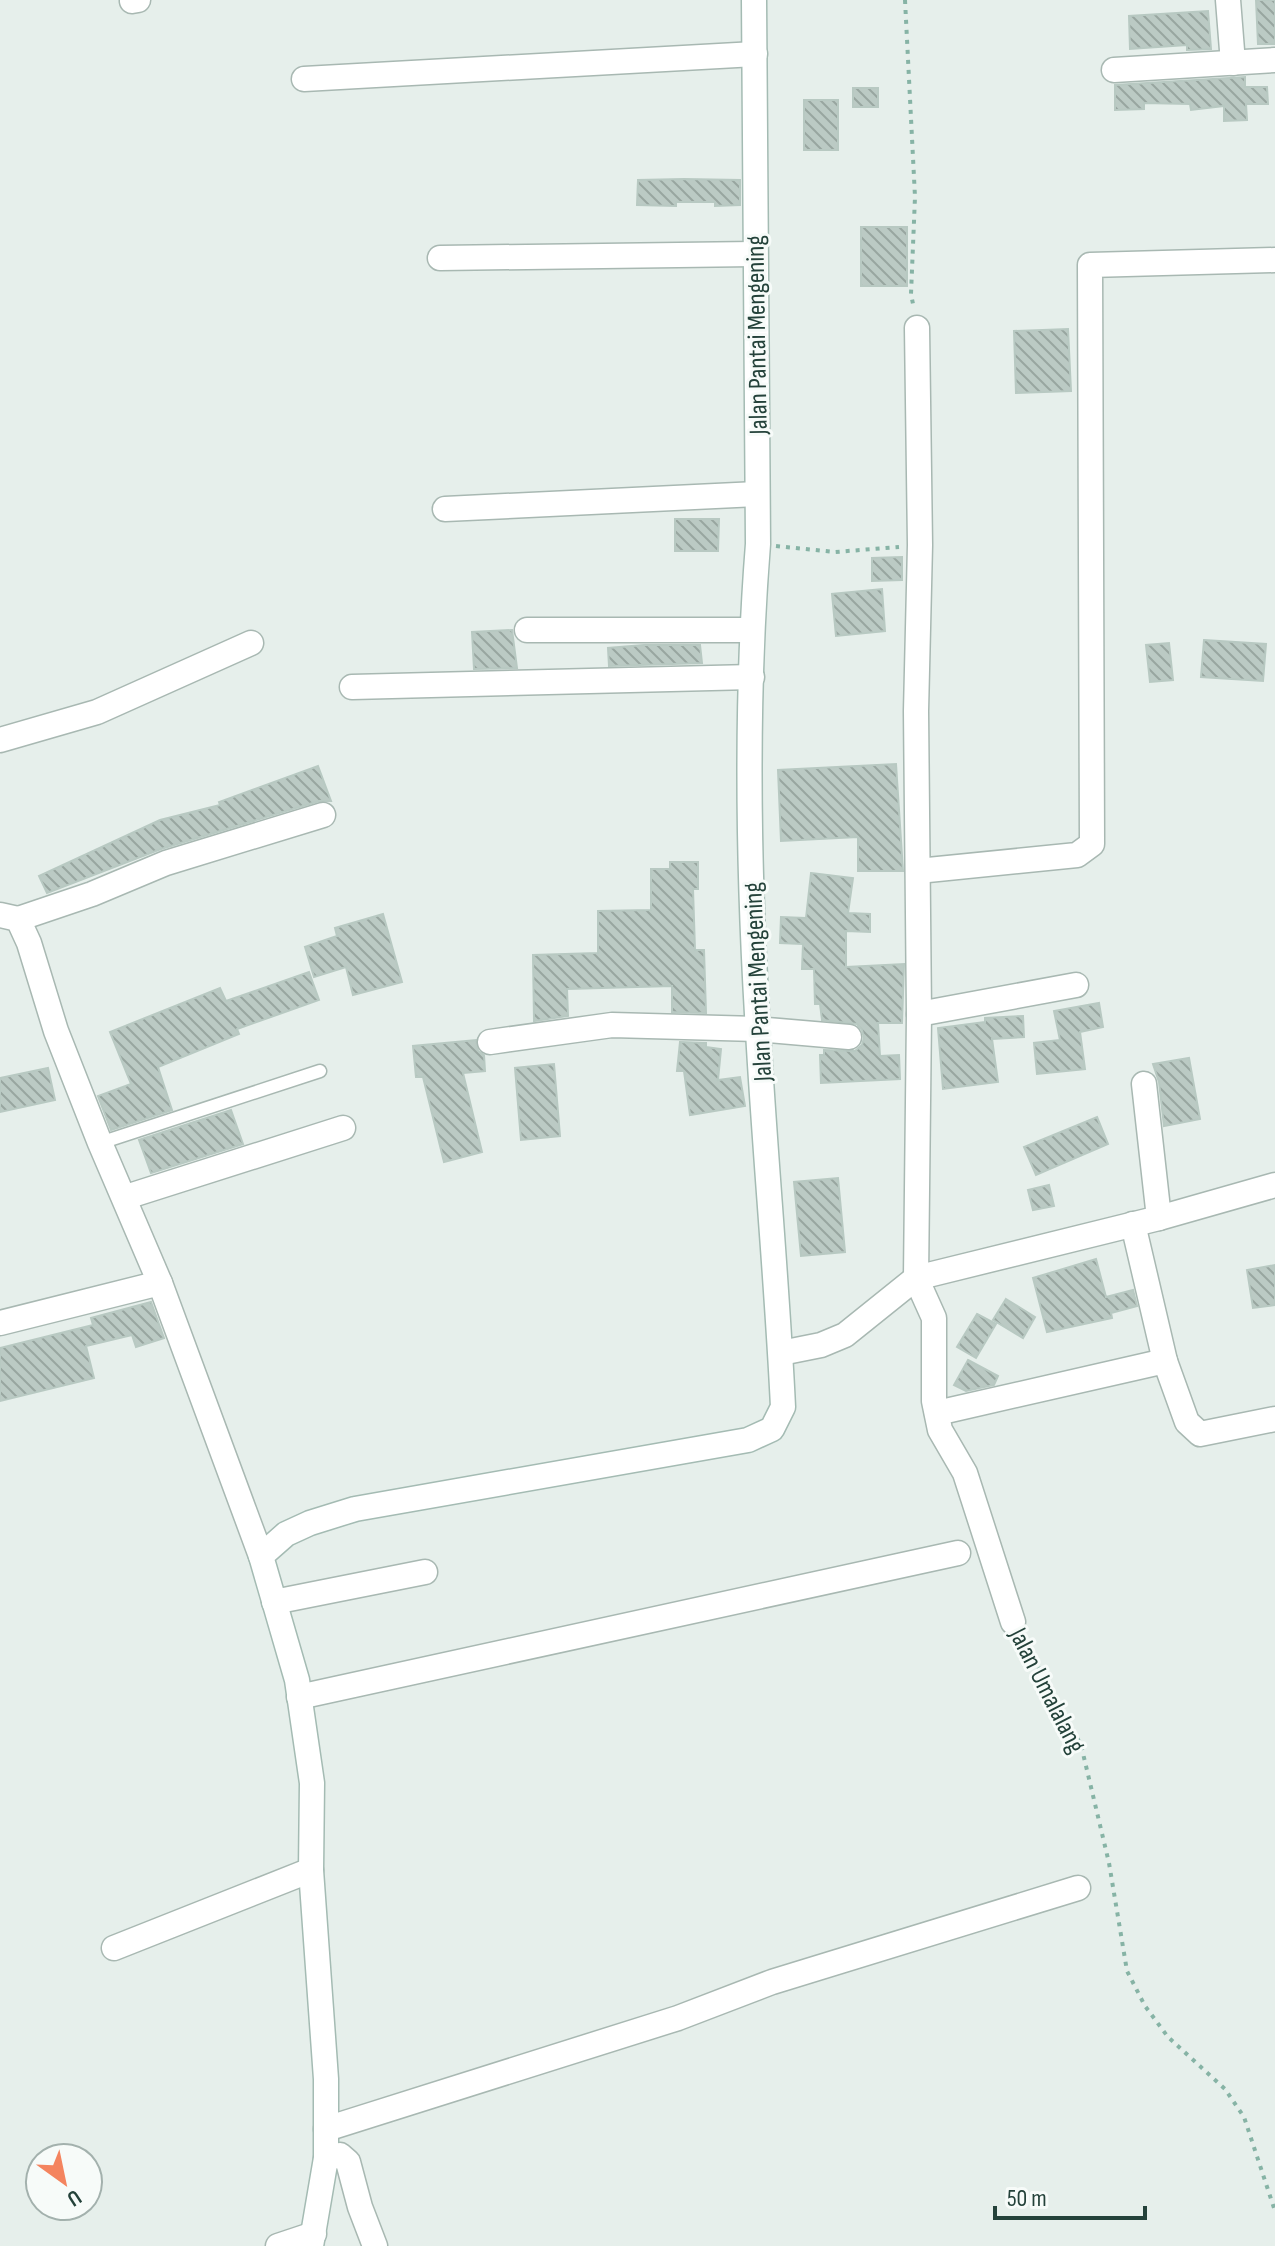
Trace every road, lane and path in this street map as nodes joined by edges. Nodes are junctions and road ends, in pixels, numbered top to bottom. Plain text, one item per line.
1 (754, 0) edge
2 (905, 0) edge
3 (1228, 0) edge
4 (755, 54) junction
5 (1275, 60) edge
6 (1233, 63) junction
7 (1114, 70) dead end
8 (304, 79) dead end
9 (754, 254) junction
10 (440, 258) dead end
11 (1275, 260) edge
12 (917, 328) joint
13 (757, 494) junction
14 (445, 509) dead end
15 (758, 544) junction
16 (920, 545) junction
17 (527, 630) dead end
18 (751, 630) junction
19 (251, 643) dead end
20 (752, 677) junction
21 (352, 687) dead end
22 (0, 740) edge
23 (323, 815) dead end
24 (918, 871) junction
25 (9, 917) edge
26 (1076, 985) dead end
27 (919, 1014) junction
28 (757, 1029) junction
29 (849, 1037) dead end
30 (490, 1042) dead end
31 (320, 1071) dead end
32 (1144, 1084) dead end
33 (343, 1128) dead end
34 (100, 1143) junction
35 (1275, 1186) edge
36 (126, 1197) junction
37 (1159, 1218) junction
38 (1133, 1224) junction
39 (922, 1276) junction
40 (160, 1283) junction
41 (0, 1323) edge
42 (781, 1353) junction
43 (1165, 1361) junction
44 (937, 1413) junction
45 (1275, 1419) edge
46 (958, 1553) dead end
47 (261, 1556) junction
48 (425, 1572) dead end
49 (274, 1602) junction
50 (1013, 1622) joint
51 (299, 1697) junction
52 (311, 1870) junction
53 (1078, 1888) dead end
54 (114, 1948) dead end
55 (326, 2129) junction
56 (326, 2158) junction
57 (1275, 2211) edge
58 (313, 2240) edge
59 (278, 2246) edge
60 (375, 2246) edge

1 - 4 street, Jalan Pantai Mengening
2 - 12 path
3 - 6 street
4 - 8 street
4 - 9 street, Jalan Pantai Mengening
5 - 6 street
6 - 7 street
9 - 10 street
9 - 13 street, Jalan Pantai Mengening
11 - 24 street
12 - 16 street
13 - 14 street
13 - 15 street, Jalan Pantai Mengening
15 - 16 path
15 - 18 street, Jalan Pantai Mengening
16 - 24 street
17 - 18 street
18 - 20 street, Jalan Pantai Mengening
19 - 22 street
20 - 21 street
20 - 28 street, Jalan Pantai Mengening
23 - 25 street
24 - 27 street
25 - 34 street
26 - 27 street
27 - 39 street
28 - 29 street
28 - 30 street
28 - 42 street, Jalan Pantai Mengening
31 - 34 lane
32 - 37 street
33 - 36 street
34 - 36 street
35 - 37 street
36 - 40 street
37 - 38 street
38 - 39 street
38 - 43 street
39 - 42 street
39 - 44 street, Jalan Umalalang
40 - 41 street
40 - 47 street
42 - 47 street, Jalan Pantai Mengening
43 - 44 street
43 - 45 street
44 - 50 street, Jalan Umalalang
46 - 51 street
47 - 49 street
48 - 49 street
49 - 51 street
50 - 57 path, Jalan Umalalang
51 - 52 street
52 - 54 street
52 - 55 street
53 - 55 street
55 - 56 street
56 - 58 street
56 - 60 street
58 - 59 street

